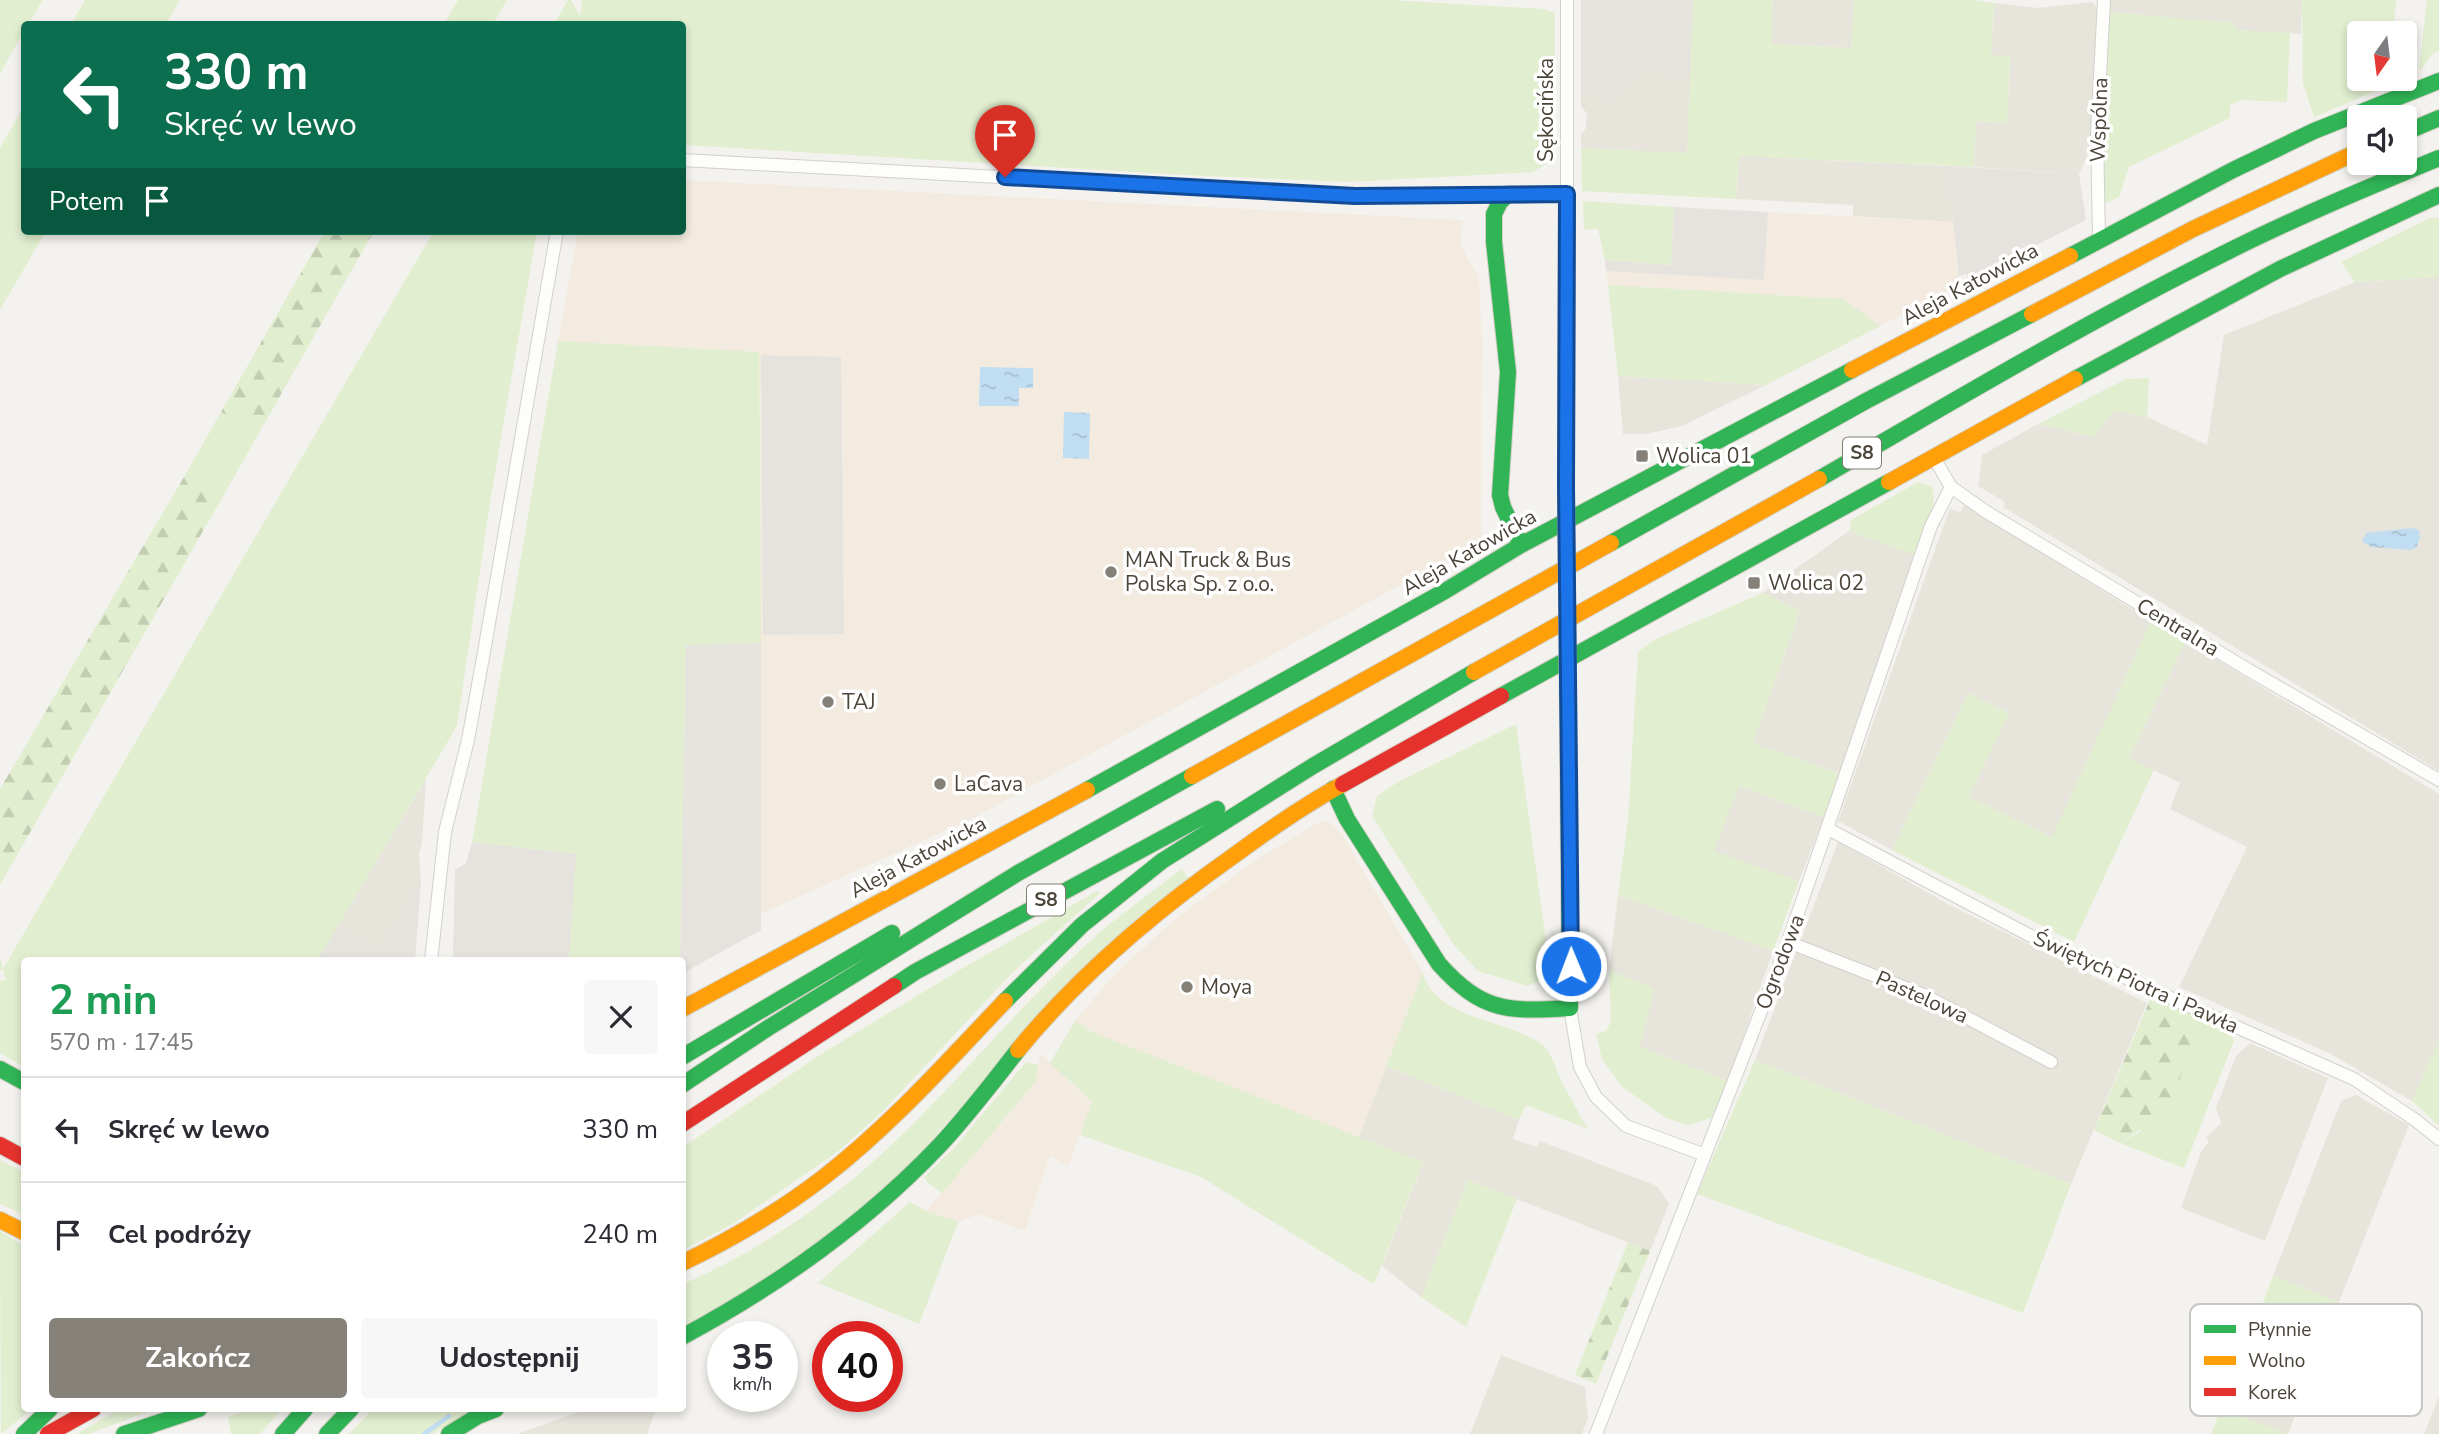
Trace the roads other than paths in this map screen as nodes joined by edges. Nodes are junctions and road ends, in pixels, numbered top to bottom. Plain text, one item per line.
1 (1567, 0) edge
2 (2104, 0) edge
3 (2439, 81) edge
4 (2439, 118) edge
5 (2417, 127) edge
6 (2347, 157) edge
7 (2439, 158) edge
8 (686, 160) edge
9 (1508, 194) junction
10 (1567, 194) junction
11 (2439, 195) edge
12 (556, 235) edge
13 (2099, 240) junction
14 (1933, 456) junction
15 (1951, 487) junction
16 (1521, 545) junction
17 (1424, 699) junction
18 (2439, 780) edge
19 (1333, 789) junction
20 (1828, 829) junction
21 (1018, 873) junction
22 (1788, 942) junction
23 (431, 957) edge
24 (686, 1007) edge
25 (1570, 1008) junction
26 (686, 1054) edge
27 (2051, 1062) dead end
28 (0, 1069) edge
29 (21, 1080) edge
30 (686, 1082) edge
31 (686, 1121) edge
32 (2439, 1139) edge
33 (0, 1145) edge
34 (1704, 1155) junction
35 (21, 1156) edge
36 (0, 1220) edge
37 (21, 1230) edge
38 (686, 1261) edge
39 (686, 1335) edge
40 (47, 1412) edge
41 (88, 1412) edge
42 (190, 1412) edge
43 (303, 1412) edge
44 (348, 1412) edge
45 (489, 1412) edge
46 (24, 1434) edge
47 (48, 1434) edge
48 (124, 1434) edge
49 (283, 1434) edge
50 (327, 1434) edge
51 (449, 1434) edge
52 (1596, 1434) edge

1 - 10 street, Sękocińska
2 - 13 street, Wspólna
3 - 13 main road, Aleja Katowicka
4 - 5 main road
6 - 21 main road, S8
7 - 17 main road, S8
8 - 9 street
9 - 10 main road
9 - 16 main road
10 - 25 main road, Sękocińska, bridge
11 - 14 main road
12 - 23 street
13 - 16 main road, Aleja Katowicka
14 - 15 street, Centralna
14 - 19 main road
15 - 18 street, Centralna
15 - 20 street, Ogrodowa
16 - 24 main road, Aleja Katowicka
17 - 31 main road, S8
17 - 38 main road
19 - 25 main road
19 - 39 main road
20 - 22 street, Ogrodowa
20 - 32 street, Świętych Piotra i Pawła
21 - 26 main road
21 - 30 main road, S8
22 - 27 street, Pastelowa
22 - 34 street, Ogrodowa
25 - 34 street, Sękocińska
28 - 29 main road
33 - 35 main road
34 - 52 street, Ogrodowa
36 - 37 main road
40 - 46 main road
41 - 47 main road
42 - 48 main road
43 - 49 main road
44 - 50 main road
45 - 51 main road

